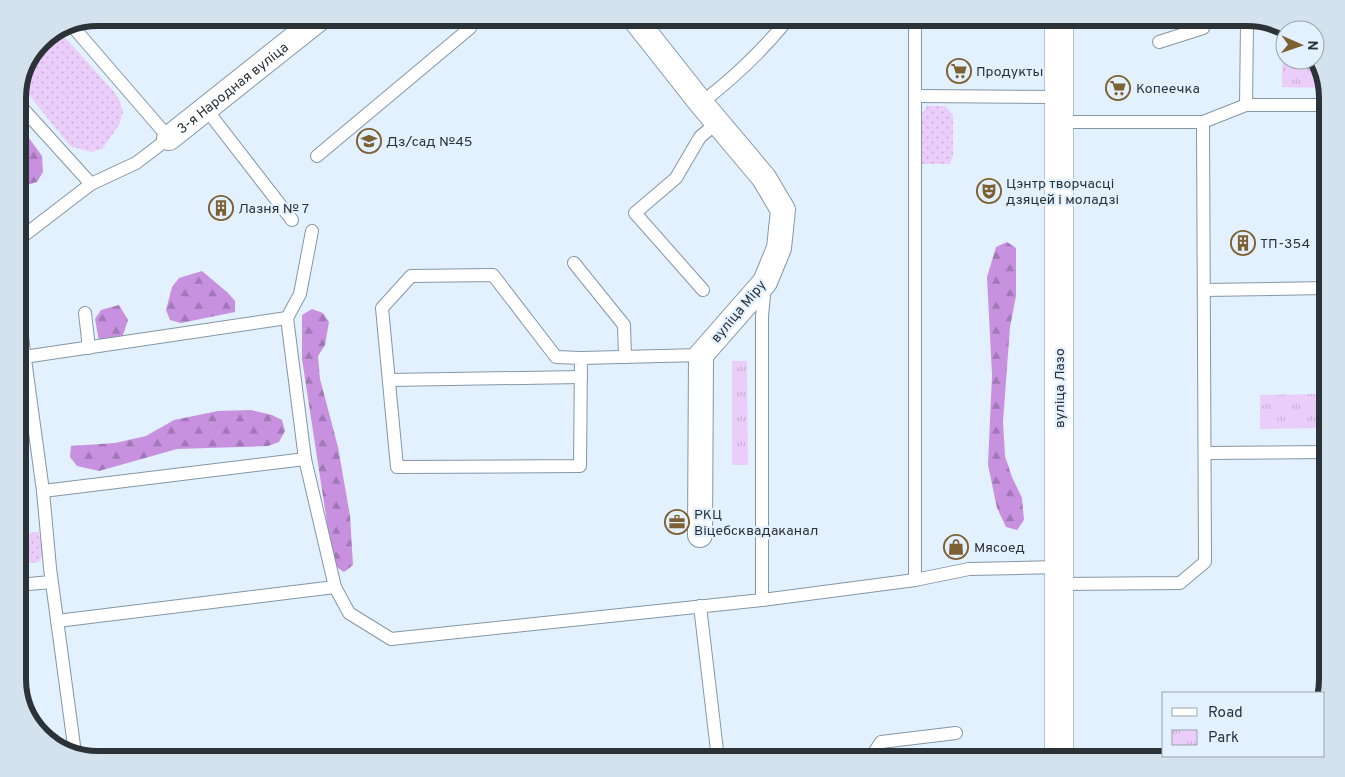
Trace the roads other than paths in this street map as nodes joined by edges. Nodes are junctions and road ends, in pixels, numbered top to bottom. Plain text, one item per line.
1 (310, 26) edge
2 (468, 26) edge
3 (640, 26) edge
4 (782, 26) edge
5 (915, 26) edge
6 (1059, 26) edge
7 (1203, 26) edge
8 (1247, 26) edge
9 (76, 31) edge
10 (1159, 42) dead end
11 (915, 96) junction
12 (701, 103) junction
13 (1246, 105) junction
14 (1319, 105) edge
15 (206, 109) junction
16 (1059, 109) junction
17 (26, 112) edge
18 (718, 122) junction
19 (1203, 122) junction
20 (169, 138) junction
21 (317, 156) dead end
22 (91, 184) junction
23 (292, 220) dead end
24 (312, 231) dead end
25 (26, 234) edge
26 (574, 263) dead end
27 (765, 282) junction
28 (1319, 288) edge
29 (703, 290) dead end
30 (1204, 290) junction
31 (85, 313) dead end
32 (288, 318) junction
33 (89, 348) junction
34 (701, 355) junction
35 (26, 357) edge
36 (625, 357) junction
37 (581, 358) junction
38 (26, 371) edge
39 (581, 377) junction
40 (389, 380) junction
41 (1319, 452) edge
42 (1204, 453) junction
43 (305, 459) junction
44 (43, 490) junction
45 (700, 535) dead end
46 (1059, 575) junction
47 (915, 580) junction
48 (52, 582) junction
49 (26, 584) edge
50 (335, 587) junction
51 (762, 600) junction
52 (700, 606) junction
53 (57, 621) junction
54 (956, 733) dead end
55 (73, 746) edge
56 (717, 751) edge
57 (876, 751) edge
58 (1058, 751) edge

1 - 15 street, 3-я Народная вуліца
2 - 21 lane
3 - 12 street, вуліца Міру
4 - 12 lane
5 - 11 lane
6 - 16 street, вуліца Лазо
7 - 10 lane
8 - 13 lane
9 - 20 lane
11 - 16 lane
11 - 47 lane
12 - 18 street, вуліца Міру
13 - 14 lane
13 - 19 lane
15 - 20 street, 3-я Народная вуліца
15 - 23 lane
16 - 19 lane
16 - 46 street, вуліца Лазо
17 - 22 lane
18 - 27 street, вуліца Міру
18 - 29 lane
19 - 30 lane
20 - 22 lane
22 - 25 lane
24 - 32 lane
26 - 36 lane
27 - 34 street, вуліца Міру
27 - 51 lane
28 - 30 lane
30 - 42 lane
31 - 33 lane
32 - 33 lane
32 - 43 lane
33 - 35 lane
34 - 36 lane
34 - 45 street, вуліца Міру
36 - 37 lane
37 - 39 lane
37 - 40 lane
38 - 44 lane
39 - 40 lane
39 - 40 lane
41 - 42 lane
42 - 46 lane
43 - 44 lane
43 - 50 lane
44 - 48 lane
46 - 47 lane
46 - 58 street, вуліца Лазо
47 - 51 lane
48 - 49 lane
48 - 53 lane
50 - 52 lane
50 - 53 lane
51 - 52 lane
52 - 56 lane
53 - 55 lane
54 - 57 lane

